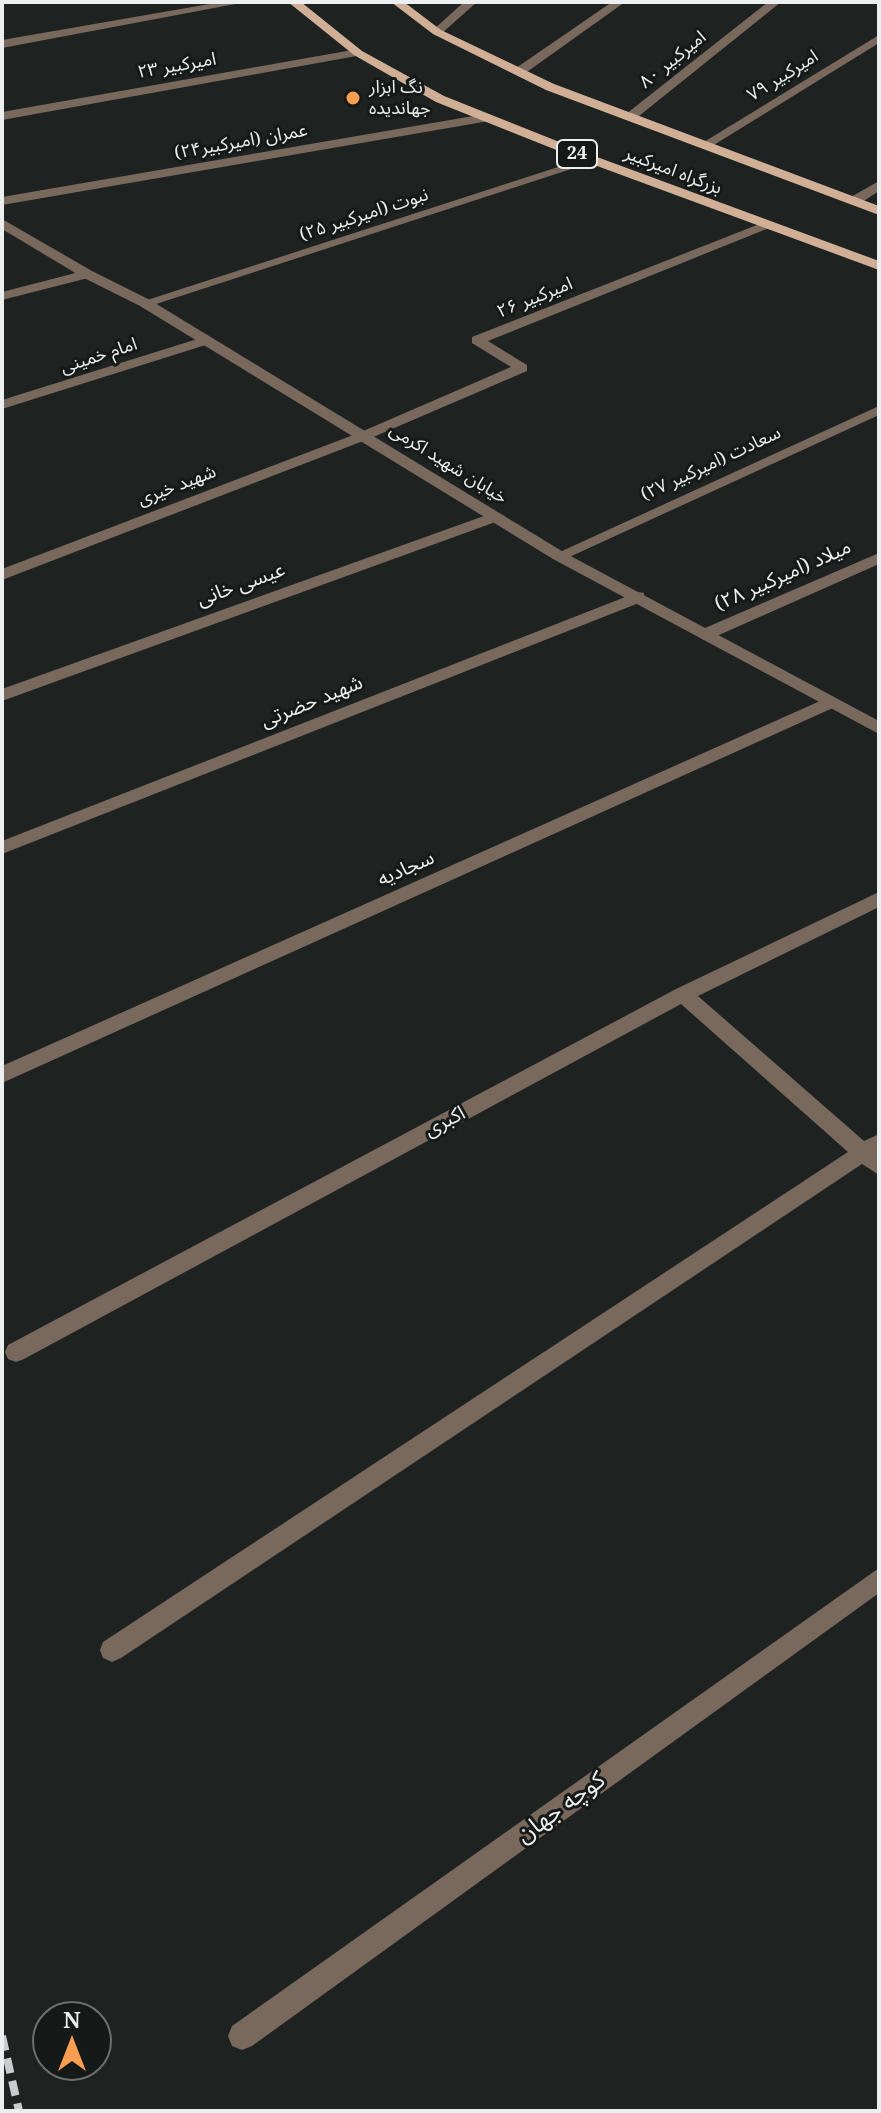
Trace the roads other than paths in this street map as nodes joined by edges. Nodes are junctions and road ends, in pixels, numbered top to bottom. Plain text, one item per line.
1 (240, 2) edge
2 (294, 2) edge
3 (397, 2) edge
4 (471, 2) edge
5 (619, 2) edge
6 (775, 2) edge
7 (437, 32) junction
8 (879, 38) edge
9 (2, 44) edge
10 (358, 53) junction
11 (520, 71) junction
12 (2, 116) edge
13 (630, 117) junction
14 (485, 118) junction
15 (705, 145) junction
16 (593, 160) junction
17 (879, 185) edge
18 (2, 201) edge
19 (854, 201) junction
20 (879, 211) edge
21 (2, 223) edge
22 (767, 226) junction
23 (879, 266) edge
24 (87, 274) junction
25 (2, 296) edge
26 (145, 303) junction
27 (207, 340) junction
28 (2, 405) edge
29 (879, 410) edge
30 (366, 435) junction
31 (495, 517) junction
32 (559, 556) junction
33 (879, 558) edge
34 (2, 575) edge
35 (638, 597) junction
36 (704, 635) junction
37 (2, 695) edge
38 (829, 703) junction
39 (879, 728) edge
40 (2, 848) edge
41 (879, 899) edge
42 (683, 994) junction
43 (2, 1075) edge
44 (874, 1154) edge
45 (16, 1352) dead end
46 (879, 1579) edge
47 (112, 1650) dead end
48 (242, 2036) dead end

1 - 9 street
2 - 10 main road, بزرگراه امیرکبیر / 24
3 - 7 main road, بزرگراه امیرکبیر
4 - 7 street
5 - 11 street
6 - 13 street, امیرکبیر ۸۰
7 - 11 main road, بزرگراه امیرکبیر
8 - 15 street, امیرکبیر ۷۹
10 - 12 street, امیرکبیر ۲۳
10 - 14 main road, بزرگراه امیرکبیر / 24
11 - 13 main road, بزرگراه امیرکبیر
13 - 15 main road, بزرگراه امیرکبیر
14 - 16 main road, بزرگراه امیرکبیر / 24
14 - 18 street, عمران (امیرکبیر۲۴)
15 - 19 main road, بزرگراه امیرکبیر
16 - 22 main road, بزرگراه امیرکبیر / 24
16 - 26 street, نبوت (امیرکبیر ۲۵)
17 - 19 street
19 - 20 main road, بزرگراه امیرکبیر
21 - 24 street, خیابان شهید اکرمی
22 - 23 main road, بزرگراه امیرکبیر / 24
22 - 30 street, امیرکبیر ۲۶
24 - 25 street
24 - 26 street, خیابان شهید اکرمی
26 - 27 street, خیابان شهید اکرمی
27 - 28 street, امام خمینی
27 - 30 street, خیابان شهید اکرمی
29 - 32 street, سعادت (امیرکبیر ۲۷)
30 - 31 street, خیابان شهید اکرمی
30 - 34 street, شهید خیری
31 - 32 street, خیابان شهید اکرمی
31 - 37 street, عیسی خانی
32 - 35 street, خیابان شهید اکرمی
33 - 36 street, میلاد (امیرکبیر ۲۸)
35 - 36 street, خیابان شهید اکرمی
35 - 40 street, شهید حضرتی
36 - 38 street, خیابان شهید اکرمی
38 - 39 street, خیابان شهید اکرمی
38 - 43 street, سجادیه
41 - 42 street, اکبری
42 - 44 street
42 - 45 street, اکبری
44 - 47 street
46 - 48 street, کوچه جهان

